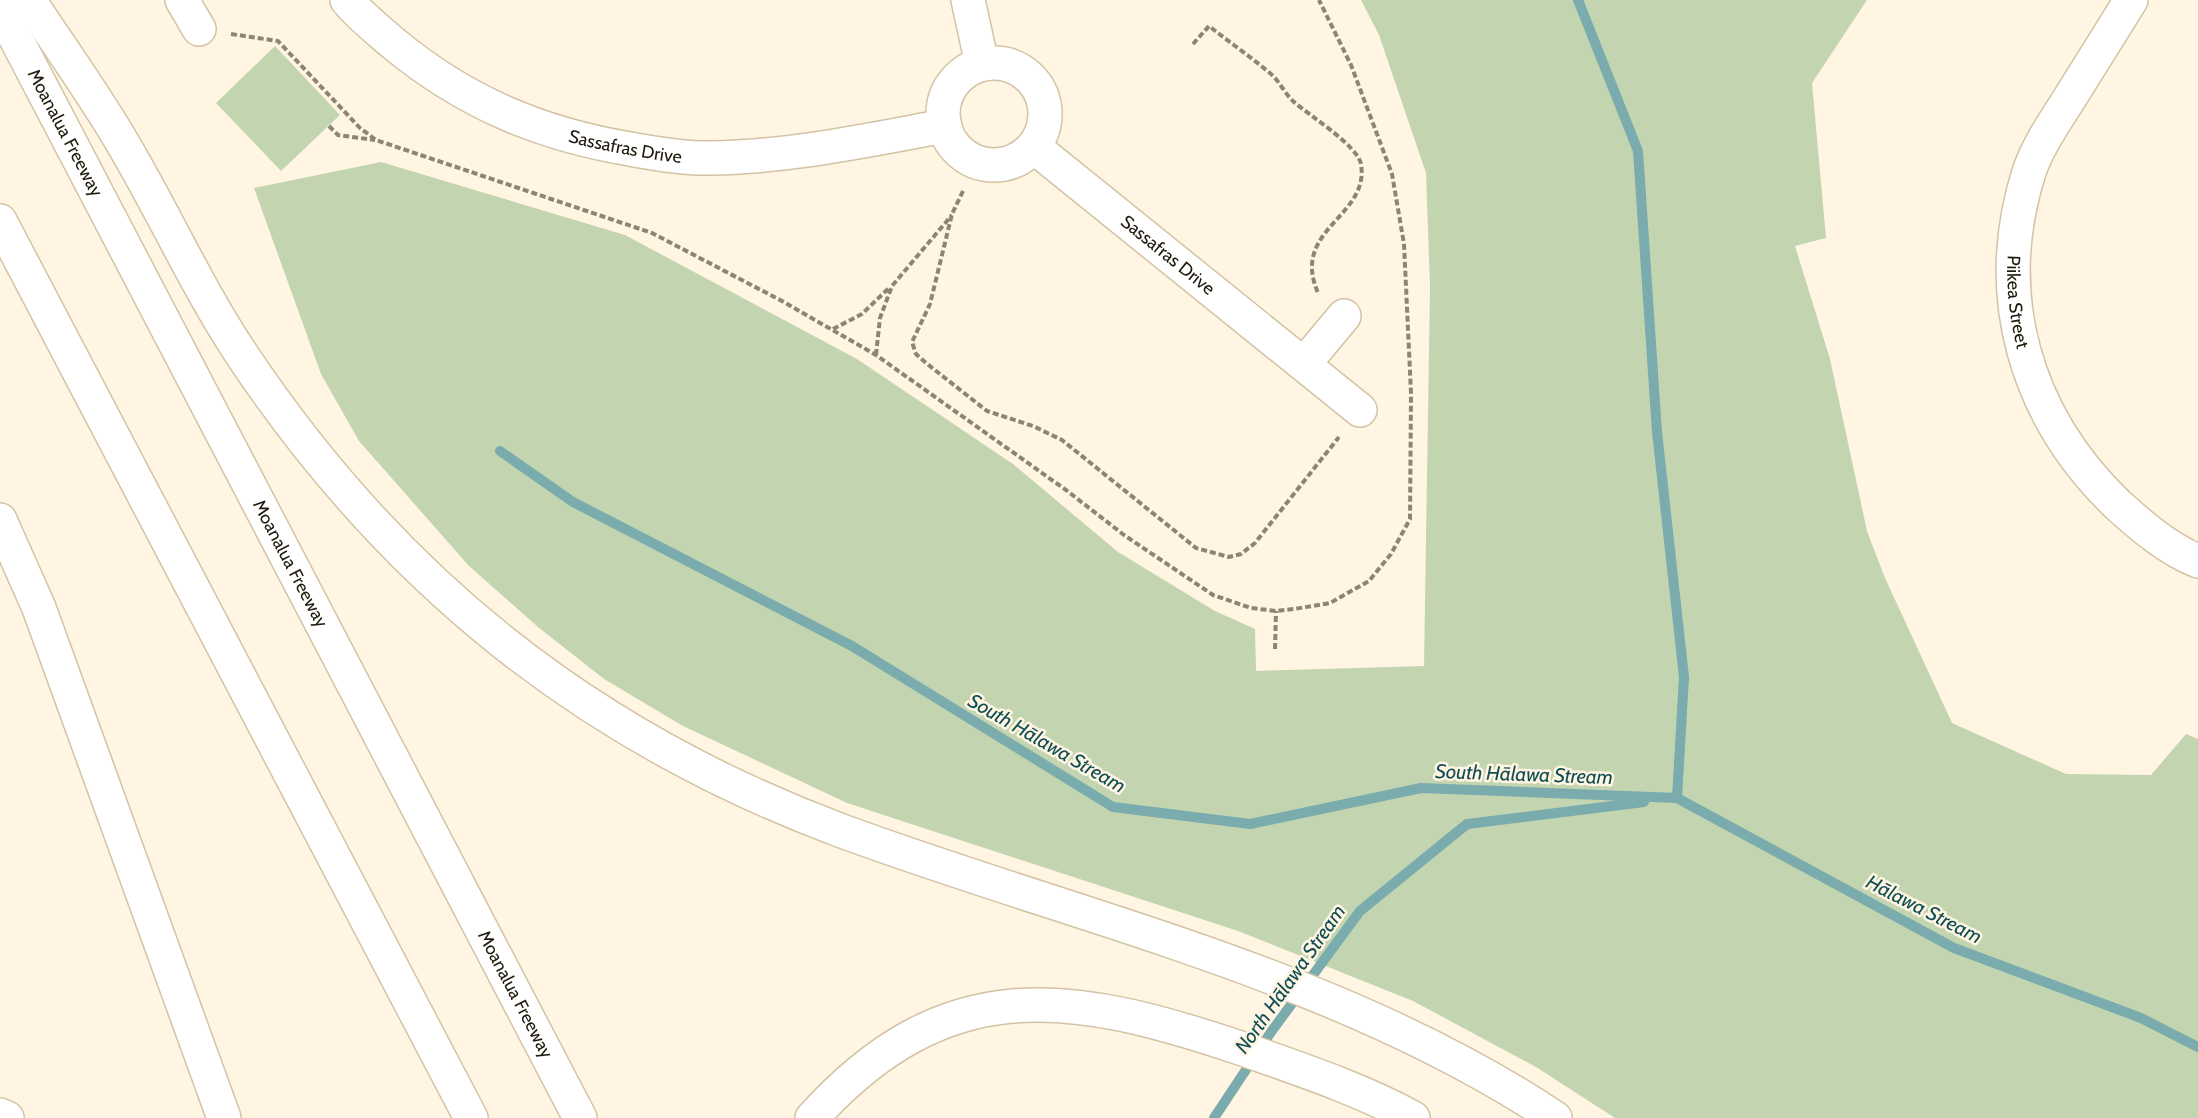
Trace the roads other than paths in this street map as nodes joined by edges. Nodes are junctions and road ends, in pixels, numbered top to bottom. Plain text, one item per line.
1 (29, 0) edge
2 (182, 0) edge
3 (968, 0) edge
4 (2131, 0) edge
5 (350, 1) edge
6 (0, 9) edge
7 (199, 29) road end
8 (982, 64) junction
9 (945, 126) junction
10 (1034, 147) junction
11 (0, 221) edge
12 (1344, 316) road end
13 (1304, 364) junction
14 (1360, 410) road end
15 (0, 520) edge
16 (2198, 561) edge
17 (0, 1115) edge
18 (7, 1118) edge
19 (224, 1118) edge
20 (471, 1118) edge
21 (580, 1118) edge
22 (812, 1118) edge
23 (1413, 1118) edge
24 (1555, 1118) edge

1 - 24 main road
2 - 7 main road
3 - 8 main road
4 - 16 main road, Piikea Street
5 - 9 main road, Sassafras Drive
6 - 21 main road, Moanalua Freeway
8 - 9 main road
8 - 10 main road
9 - 10 main road
10 - 13 main road, Sassafras Drive
11 - 20 main road
12 - 13 main road
13 - 14 main road, Sassafras Drive
15 - 19 main road
17 - 18 main road
22 - 23 main road

